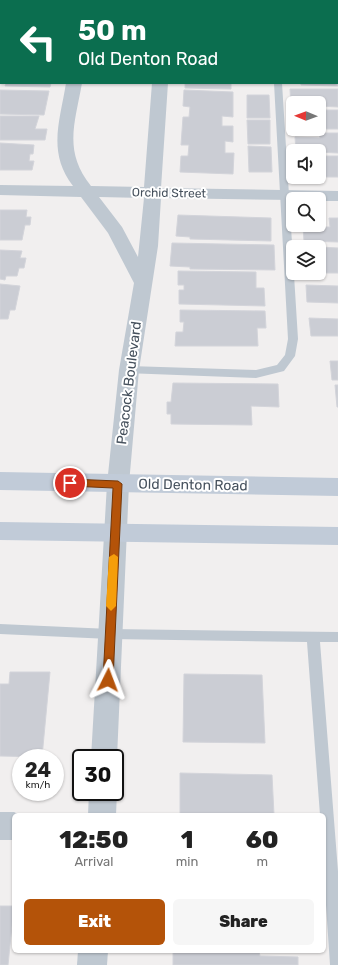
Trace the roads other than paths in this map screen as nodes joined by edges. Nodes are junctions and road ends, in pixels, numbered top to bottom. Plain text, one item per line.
1 (74, 84) edge
2 (160, 84) edge
3 (278, 84) edge
4 (0, 190) edge
5 (85, 191) junction
6 (152, 193) junction
7 (286, 195) joint
8 (326, 196) edge
9 (338, 196) edge
10 (288, 232) edge
11 (142, 282) junction
12 (129, 370) junction
13 (0, 481) edge
14 (118, 484) junction
15 (338, 488) edge
16 (0, 530) edge
17 (115, 533) junction
18 (338, 536) edge
19 (0, 629) edge
20 (110, 634) junction
21 (313, 637) junction
22 (338, 637) edge
23 (104, 749) edge
24 (103, 801) edge
25 (102, 813) edge
26 (0, 826) edge
27 (12, 826) edge
28 (93, 953) edge
29 (92, 965) edge
30 (338, 965) edge

1 - 5 street
2 - 6 street, Peacock Boulevard
3 - 7 lane
4 - 5 street, Orchid Street
5 - 6 street, Orchid Street
5 - 11 street
6 - 7 street, Orchid Street
6 - 11 street, Peacock Boulevard
8 - 9 street, Orchid Street
10 - 12 lane
11 - 12 street, Peacock Boulevard
12 - 14 street, Peacock Boulevard
13 - 14 main road, Old Denton Road
14 - 15 main road, Old Denton Road
14 - 17 street, Peacock Boulevard
16 - 17 main road
17 - 18 main road
17 - 20 street, Peacock Boulevard
19 - 20 lane
20 - 21 lane
20 - 23 street, Peacock Boulevard
21 - 22 lane
21 - 30 lane
24 - 25 street
26 - 27 street
28 - 29 street

